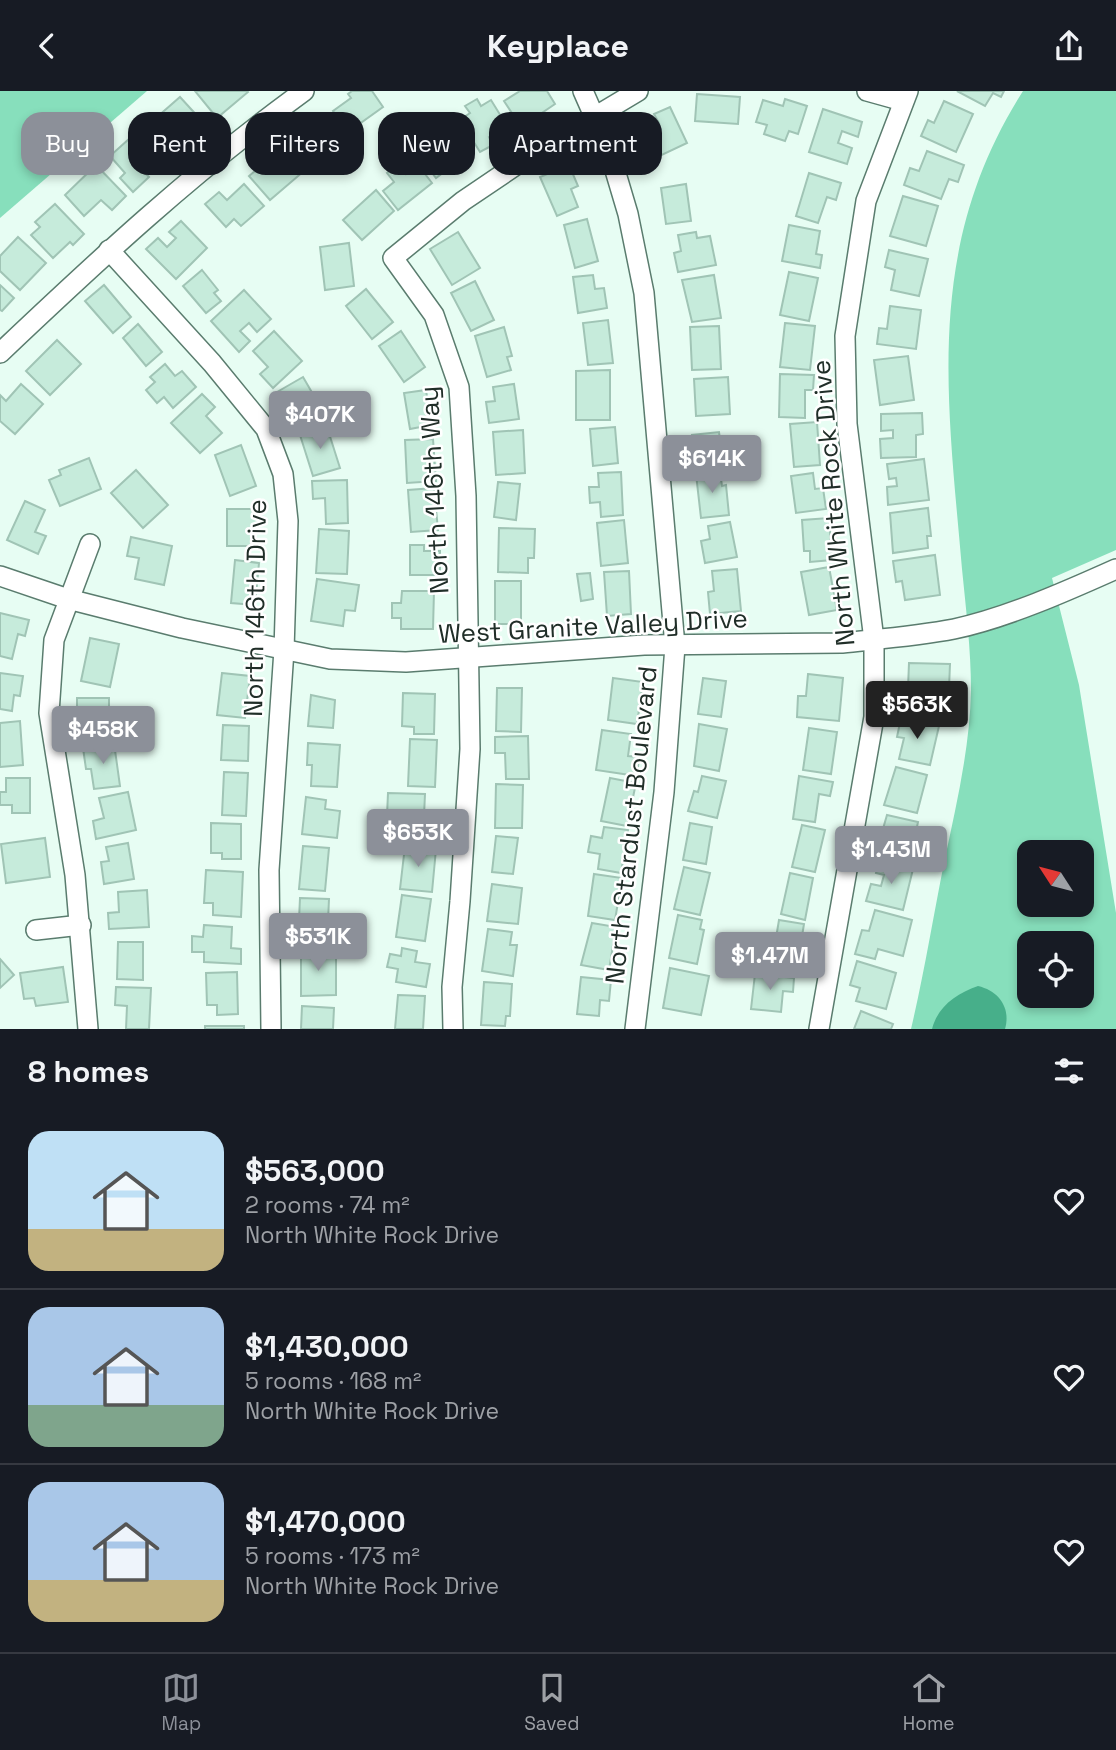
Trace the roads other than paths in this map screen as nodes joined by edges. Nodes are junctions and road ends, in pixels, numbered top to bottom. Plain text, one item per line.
1 (304, 91) edge
2 (583, 91) edge
3 (638, 91) edge
4 (867, 91) edge
5 (905, 96) edge
6 (593, 112) edge
7 (603, 112) edge
8 (501, 175) edge
9 (617, 175) edge
10 (109, 250) junction
11 (0, 353) edge
12 (90, 544) dead end
13 (1116, 569) edge
14 (0, 576) edge
15 (68, 599) junction
16 (874, 640) junction
17 (675, 646) junction
18 (284, 650) junction
19 (469, 659) junction
20 (80, 925) junction
21 (36, 930) dead end
22 (88, 1029) edge
23 (271, 1029) edge
24 (453, 1029) edge
25 (635, 1029) edge
26 (819, 1029) edge

1 - 10 street
2 - 6 street, North Stardust Boulevard
3 - 7 street
4 - 5 street
5 - 16 street, North White Rock Drive
8 - 19 street, North 146th Way
9 - 17 street, North Stardust Boulevard
10 - 11 street
10 - 18 street, North 146th Drive
12 - 15 street
13 - 16 street, West Granite Valley Drive
14 - 15 street, West Granite Valley Drive
15 - 18 street, West Granite Valley Drive
15 - 20 street
16 - 17 street, West Granite Valley Drive
16 - 26 street, North White Rock Drive
17 - 19 street, West Granite Valley Drive
17 - 25 street, North Stardust Boulevard
18 - 19 street, West Granite Valley Drive
18 - 23 street, North 146th Drive
19 - 24 street, North 146th Way
20 - 21 street
20 - 22 street

